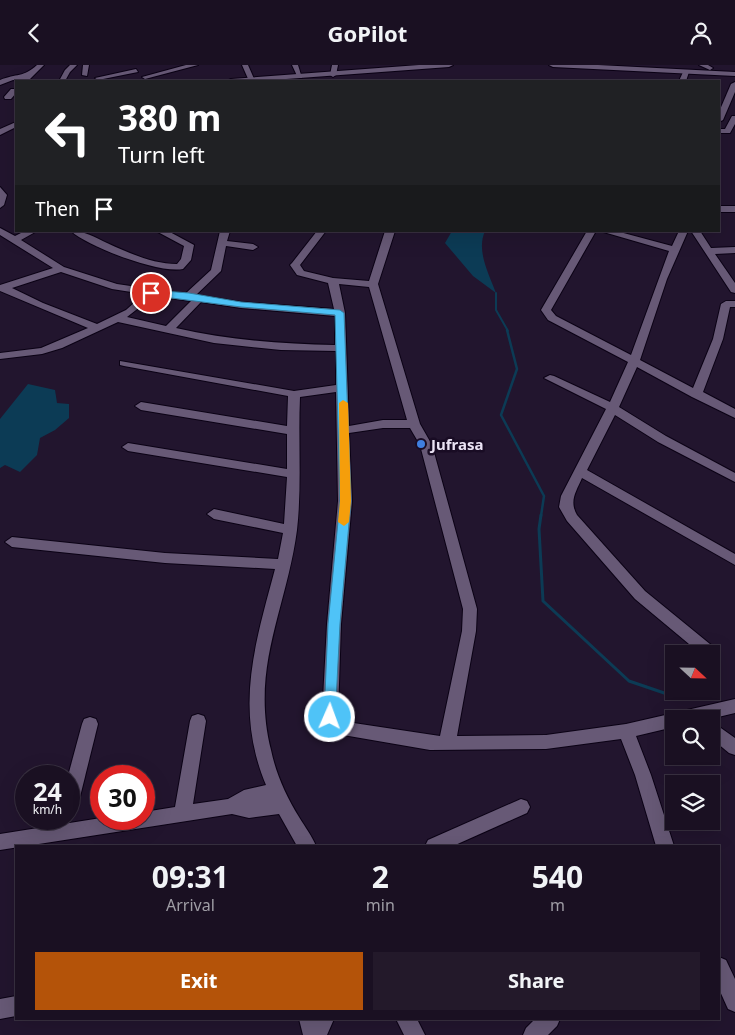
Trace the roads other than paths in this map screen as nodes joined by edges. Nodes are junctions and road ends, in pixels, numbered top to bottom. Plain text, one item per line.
1 (41, 65) edge
2 (74, 65) edge
3 (86, 65) edge
4 (123, 65) edge
5 (196, 65) edge
6 (245, 65) edge
7 (295, 65) edge
8 (335, 65) edge
9 (449, 65) edge
10 (554, 65) edge
11 (605, 65) edge
12 (719, 65) edge
13 (384, 68) edge
14 (705, 69) edge
15 (136, 71) junction
16 (686, 72) junction
17 (735, 73) edge
18 (85, 75) dead end
19 (333, 75) junction
20 (300, 77) junction
21 (98, 78) dead end
22 (26, 79) edge
23 (148, 79) edge
24 (62, 80) edge
25 (252, 80) joint
26 (682, 80) edge
27 (0, 83) edge
28 (735, 84) edge
29 (15, 92) edge
30 (8, 97) dead end
31 (720, 99) edge
32 (728, 101) junction
33 (720, 118) edge
34 (735, 118) edge
35 (15, 124) edge
36 (720, 131) edge
37 (0, 132) edge
38 (1, 192) edge
39 (0, 205) edge
40 (720, 209) edge
41 (735, 209) edge
42 (0, 231) edge
43 (31, 232) edge
44 (77, 232) edge
45 (162, 232) edge
46 (226, 232) edge
47 (321, 232) edge
48 (390, 232) edge
49 (591, 232) edge
50 (608, 232) edge
51 (683, 232) edge
52 (696, 232) edge
53 (15, 239) junction
54 (223, 243) junction
55 (253, 247) dead end
56 (674, 249) junction
57 (735, 250) edge
58 (707, 251) junction
59 (61, 269) junction
60 (333, 281) junction
61 (372, 284) junction
62 (2, 288) edge
63 (735, 290) edge
64 (151, 293) junction
65 (194, 297) junction
66 (735, 304) edge
67 (340, 313) junction
68 (116, 318) junction
69 (96, 327) junction
70 (168, 330) junction
71 (342, 348) junction
72 (0, 356) edge
73 (124, 363) dead end
74 (633, 363) junction
75 (550, 378) dead end
76 (343, 388) junction
77 (294, 393) junction
78 (696, 395) junction
79 (141, 406) dead end
80 (613, 408) junction
81 (735, 414) edge
82 (414, 424) junction
83 (345, 430) junction
84 (292, 431) junction
85 (128, 447) dead end
86 (579, 471) junction
87 (292, 474) junction
88 (735, 478) edge
89 (214, 514) dead end
90 (290, 530) junction
91 (12, 542) dead end
92 (735, 560) edge
93 (283, 564) junction
94 (701, 645) edge
95 (735, 706) edge
96 (720, 710) edge
97 (198, 721) dead end
98 (665, 723) edge
99 (90, 724) dead end
100 (626, 731) junction
101 (720, 736) edge
102 (447, 743) junction
103 (735, 748) edge
104 (79, 765) edge
105 (279, 799) junction
106 (521, 807) dead end
107 (183, 813) junction
108 (80, 823) edge
109 (44, 830) edge
110 (0, 842) edge
111 (306, 845) edge
112 (436, 845) edge
113 (665, 845) edge
114 (720, 969) edge
115 (735, 1002) edge
116 (15, 1006) edge
117 (0, 1009) edge
118 (310, 1020) edge
119 (323, 1020) edge
120 (407, 1020) edge
121 (549, 1020) edge
122 (315, 1035) edge
123 (415, 1035) edge
124 (533, 1035) edge

1 - 22 street
2 - 24 street
3 - 18 street
4 - 15 street
5 - 23 street
6 - 25 street
7 - 20 street
8 - 19 street
9 - 13 street
10 - 16 street
11 - 14 street
12 - 14 street
13 - 19 street
14 - 16 street
14 - 17 street
15 - 21 street
15 - 23 street
16 - 26 street
19 - 20 street
20 - 25 street
22 - 27 street
28 - 32 street
29 - 30 street
31 - 32 street
32 - 33 street
34 - 36 street
35 - 37 street
38 - 39 street
40 - 41 street
42 - 53 street
43 - 53 street
44 - 45 street
46 - 54 street
47 - 60 street
48 - 61 street
49 - 74 street
50 - 56 street
51 - 56 street
52 - 58 street
53 - 59 street
54 - 55 street
54 - 65 street
56 - 74 street
57 - 58 street
58 - 63 street
59 - 62 street
59 - 64 street
60 - 61 street
60 - 67 street
61 - 82 street
62 - 69 street
64 - 65 street
64 - 68 street
65 - 67 street
65 - 70 street
66 - 78 street
67 - 71 street
68 - 69 street
68 - 70 street
69 - 72 street
70 - 71 street
71 - 76 street
73 - 77 street
74 - 78 street
74 - 80 street
75 - 80 street
76 - 77 street
76 - 83 street
77 - 84 street
78 - 81 street
79 - 84 street
80 - 86 street
80 - 88 street
82 - 83 street
82 - 102 street
83 - 102 street
84 - 87 street
85 - 87 street
86 - 92 street
86 - 94 street
87 - 90 street
89 - 90 street
90 - 93 street
91 - 93 street
93 - 105 street
95 - 96 street
97 - 107 street
98 - 100 street
99 - 104 street
100 - 102 street
100 - 113 street
101 - 103 street
105 - 107 street
105 - 111 street
106 - 112 street
107 - 108 street
109 - 110 street
114 - 115 street
116 - 117 street
118 - 122 street
119 - 122 street
120 - 123 street
121 - 124 street

